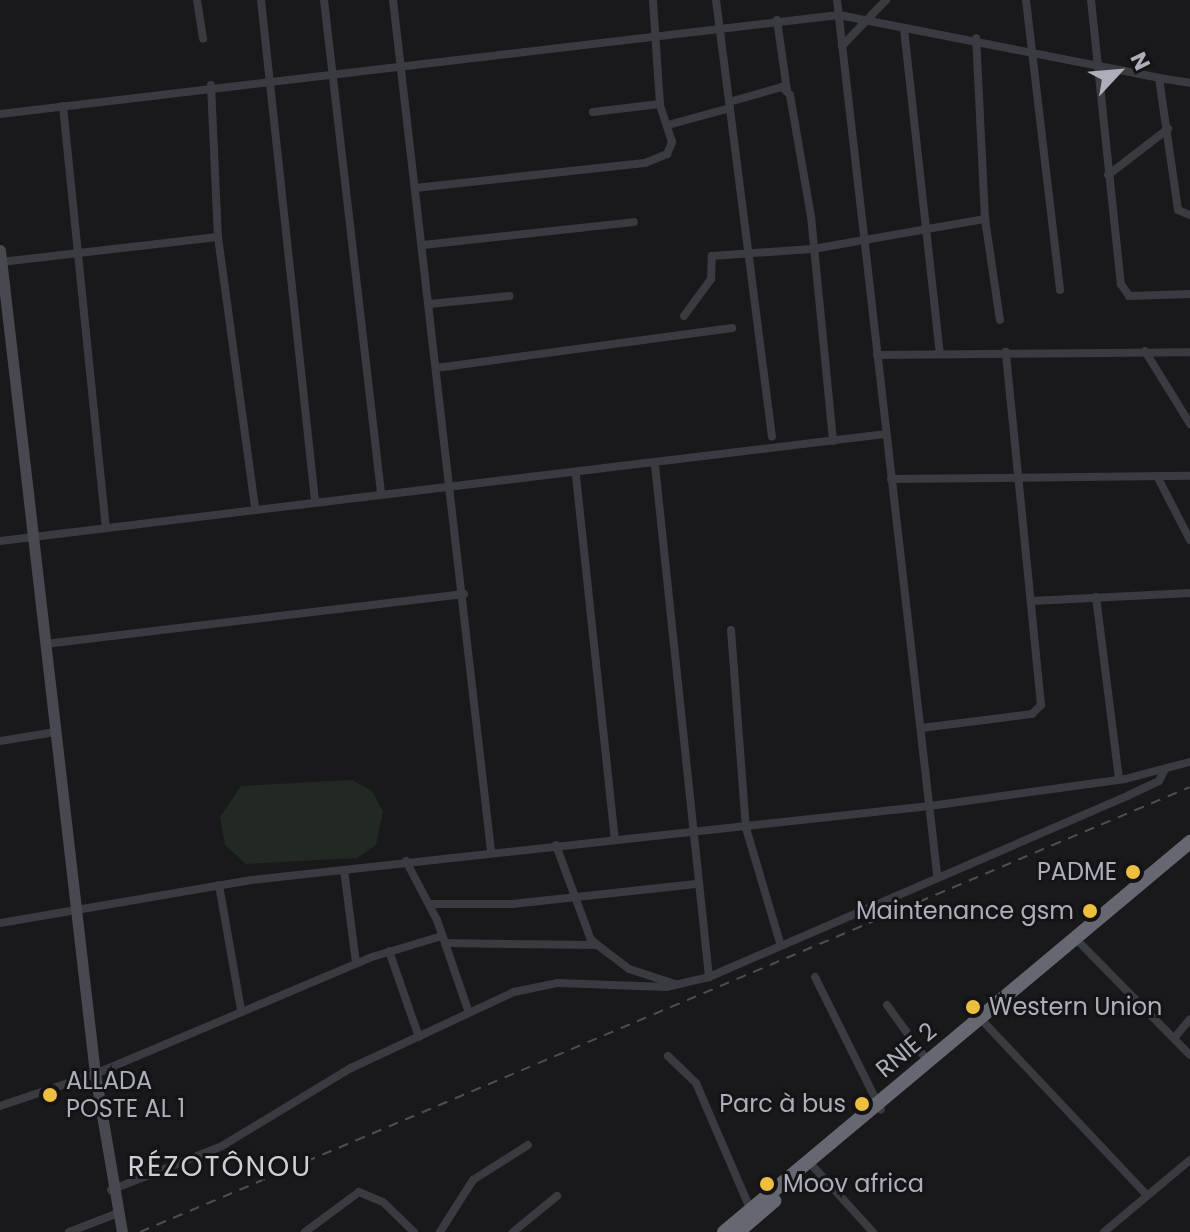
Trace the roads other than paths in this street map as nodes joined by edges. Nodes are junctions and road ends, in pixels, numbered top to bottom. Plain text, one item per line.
1 (197, 0) edge
2 (261, 0) edge
3 (324, 0) edge
4 (393, 0) edge
5 (653, 0) edge
6 (716, 0) edge
7 (837, 0) edge
8 (886, 0) edge
9 (1026, 0) edge
10 (1091, 0) edge
11 (839, 15) junction
12 (777, 20) junction
13 (869, 22) junction
14 (719, 25) junction
15 (904, 29) junction
16 (656, 33) junction
17 (976, 38) junction
18 (203, 39) dead end
19 (842, 46) junction
20 (1031, 48) junction
21 (1098, 63) junction
22 (400, 67) junction
23 (333, 72) junction
24 (271, 78) junction
25 (1159, 78) junction
26 (1190, 83) edge
27 (211, 85) junction
28 (787, 90) junction
29 (660, 104) junction
30 (729, 105) junction
31 (63, 106) junction
32 (593, 112) dead end
33 (0, 114) edge
34 (668, 125) junction
35 (1168, 129) junction
36 (1108, 175) junction
37 (415, 188) junction
38 (1190, 215) edge
39 (985, 219) junction
40 (634, 222) dead end
41 (925, 227) junction
42 (218, 237) junction
43 (865, 241) junction
44 (423, 245) junction
45 (813, 249) junction
46 (82, 251) junction
47 (748, 252) junction
48 (1, 256) edge
49 (1060, 290) dead end
50 (1190, 294) edge
51 (510, 296) dead end
52 (429, 304) junction
53 (684, 316) dead end
54 (1000, 320) dead end
55 (732, 328) dead end
56 (5, 331) edge
57 (1145, 351) junction
58 (1006, 352) junction
59 (1190, 352) edge
60 (940, 353) junction
61 (877, 355) junction
62 (436, 368) junction
63 (1190, 424) edge
64 (885, 434) junction
65 (772, 436) dead end
66 (833, 441) junction
67 (655, 465) junction
68 (1019, 475) junction
69 (576, 476) junction
70 (1157, 476) junction
71 (1190, 476) edge
72 (891, 479) junction
73 (451, 487) junction
74 (381, 493) junction
75 (315, 500) junction
76 (255, 508) junction
77 (106, 527) junction
78 (33, 536) junction
79 (1190, 540) edge
80 (0, 541) edge
81 (1190, 593) edge
82 (464, 594) junction
83 (1096, 597) junction
84 (1032, 601) junction
85 (731, 630) dead end
86 (45, 644) junction
87 (922, 728) junction
88 (55, 732) junction
89 (0, 741) edge
90 (1190, 762) edge
91 (1165, 769) junction
92 (1119, 780) junction
93 (930, 806) junction
94 (746, 828) junction
95 (689, 833) junction
96 (615, 839) junction
97 (1190, 842) edge
98 (556, 845) junction
99 (491, 851) junction
100 (1190, 851) edge
101 (406, 861) junction
102 (344, 870) junction
103 (937, 873) junction
104 (696, 884) junction
105 (219, 885) junction
106 (571, 898) junction
107 (430, 904) junction
108 (75, 908) junction
109 (0, 923) edge
110 (444, 939) junction
111 (1076, 940) junction
112 (780, 943) junction
113 (596, 945) junction
114 (389, 951) junction
115 (356, 963) junction
116 (709, 977) junction
117 (815, 977) dead end
118 (680, 985) junction
119 (887, 1005) dead end
120 (241, 1010) junction
121 (469, 1013) junction
122 (1190, 1019) edge
123 (982, 1020) junction
124 (419, 1037) junction
125 (1175, 1037) junction
126 (1190, 1055) edge
127 (668, 1056) dead end
128 (929, 1064) junction
129 (95, 1074) junction
130 (0, 1106) edge
131 (878, 1107) junction
132 (528, 1145) dead end
133 (1190, 1160) edge
134 (812, 1164) junction
135 (111, 1190) junction
136 (1147, 1195) junction
137 (557, 1196) dead end
138 (752, 1213) junction
139 (116, 1214) junction
140 (69, 1232) edge
141 (122, 1232) edge
142 (305, 1232) edge
143 (414, 1232) edge
144 (440, 1232) edge
145 (513, 1232) edge
146 (724, 1232) edge
147 (737, 1232) edge
148 (873, 1232) edge
149 (1104, 1232) edge

1 - 18 street
2 - 24 street
3 - 23 street
4 - 22 street
5 - 16 street
6 - 14 street
7 - 11 street
8 - 13 street
9 - 20 street
10 - 21 street
11 - 12 street
11 - 13 street
11 - 19 street
12 - 14 street
12 - 28 street
13 - 15 street
13 - 19 street
14 - 16 street
14 - 30 street
15 - 17 street
15 - 41 street
16 - 22 street
16 - 29 street
17 - 20 street
17 - 39 street
19 - 43 street
20 - 21 street
20 - 49 street
21 - 25 street
21 - 36 street
22 - 23 street
22 - 37 street
23 - 24 street
23 - 74 street
24 - 27 street
24 - 75 street
25 - 26 street
25 - 35 street
27 - 31 street
27 - 42 street
28 - 30 street
28 - 45 street
29 - 32 street
29 - 34 street
30 - 34 street
30 - 47 street
31 - 33 street
31 - 46 street
34 - 37 street
35 - 36 street
35 - 38 street
36 - 50 street
37 - 44 street
39 - 41 street
39 - 54 street
40 - 44 street
41 - 43 street
41 - 60 street
42 - 46 street
42 - 76 street
43 - 45 street
43 - 61 street
44 - 52 street
45 - 47 street
45 - 66 street
46 - 48 street
46 - 77 street
47 - 53 street
47 - 65 street
48 - 56 main road
51 - 52 street
52 - 62 street
55 - 62 street
56 - 78 main road
57 - 58 street
57 - 59 street
57 - 63 street
58 - 60 street
58 - 68 street
60 - 61 street
61 - 64 street
62 - 73 street
64 - 66 street
64 - 72 street
66 - 67 street
67 - 69 street
67 - 95 street
68 - 70 street
68 - 72 street
68 - 84 street
69 - 73 street
69 - 96 street
70 - 71 street
70 - 79 street
72 - 87 street
73 - 74 street
73 - 82 street
74 - 75 street
75 - 76 street
76 - 77 street
77 - 78 street
78 - 80 street
78 - 86 main road
81 - 83 street
82 - 86 street
82 - 99 street
83 - 84 street
83 - 92 street
84 - 87 street
85 - 94 street
86 - 88 main road
87 - 93 street
88 - 89 street
88 - 108 main road
90 - 91 street
91 - 92 street
91 - 103 street
92 - 93 street
93 - 94 street
93 - 103 street
94 - 95 street
94 - 112 street
95 - 96 street
95 - 104 street
96 - 98 street
97 - 111 highway, RNIE 2 / RNIE 2
98 - 99 street
98 - 106 street
99 - 101 street
100 - 111 highway, RNIE 2 / RNIE 2
101 - 102 street
101 - 107 street
102 - 105 street
102 - 115 street
103 - 112 street
104 - 106 street
104 - 116 street
105 - 108 street
105 - 120 street
106 - 107 street
106 - 113 street
107 - 110 street
108 - 109 street
108 - 129 main road
110 - 113 street
110 - 114 street
110 - 121 street
111 - 123 highway, RNIE 2 / RNIE 2
111 - 125 street
112 - 116 street
113 - 118 street
114 - 115 street
114 - 124 street
115 - 120 street
116 - 118 street
117 - 131 street
118 - 121 street
119 - 128 street
120 - 129 street
121 - 124 street
122 - 125 street
123 - 128 highway, RNIE 2 / RNIE 2
123 - 136 street
124 - 135 street
125 - 126 street
127 - 138 street
128 - 131 highway, RNIE 2 / RNIE 2
129 - 130 street
129 - 135 main road
131 - 134 highway, RNIE 2 / RNIE 2
132 - 144 street
133 - 136 street
134 - 138 highway, RNIE 2 / RNIE 2
134 - 148 street
135 - 139 main road
136 - 149 street
137 - 145 street
138 - 146 highway, RNIE 2 / RNIE 2
138 - 147 highway, RNIE 2 / RNIE 2
139 - 140 street
139 - 141 main road
142 - 143 street

